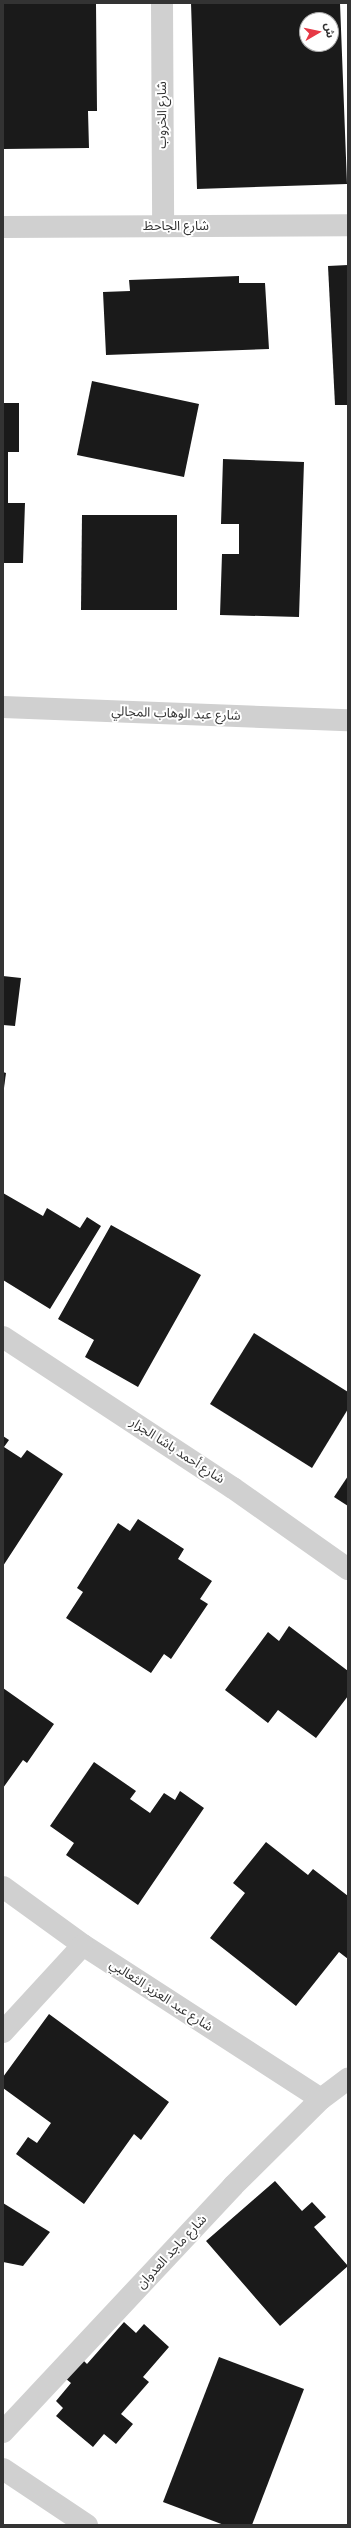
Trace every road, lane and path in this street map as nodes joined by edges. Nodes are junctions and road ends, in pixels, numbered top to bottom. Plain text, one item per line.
1 (162, 3) edge
2 (348, 224) edge
3 (163, 226) junction
4 (3, 227) edge
5 (3, 707) edge
6 (348, 720) edge
7 (3, 1337) edge
8 (348, 1569) edge
9 (3, 1887) edge
10 (83, 1945) junction
11 (3, 2032) edge
12 (348, 2079) edge
13 (321, 2099) junction
14 (3, 2432) edge
15 (3, 2469) edge
16 (87, 2525) edge

1 - 3 street, شارع الخروب
2 - 3 street, شارع الجاحظ
3 - 4 street, شارع الجاحظ
5 - 6 street, شارع عبد الوهاب المجالي
7 - 8 street, شارع أحمد باشا الجزار
9 - 10 street, شارع عبد العزيز الثعالبي
10 - 11 street
10 - 13 street, شارع عبد العزيز الثعالبي
12 - 13 street, شارع ماجد العدوان
13 - 14 street, شارع ماجد العدوان
15 - 16 street

